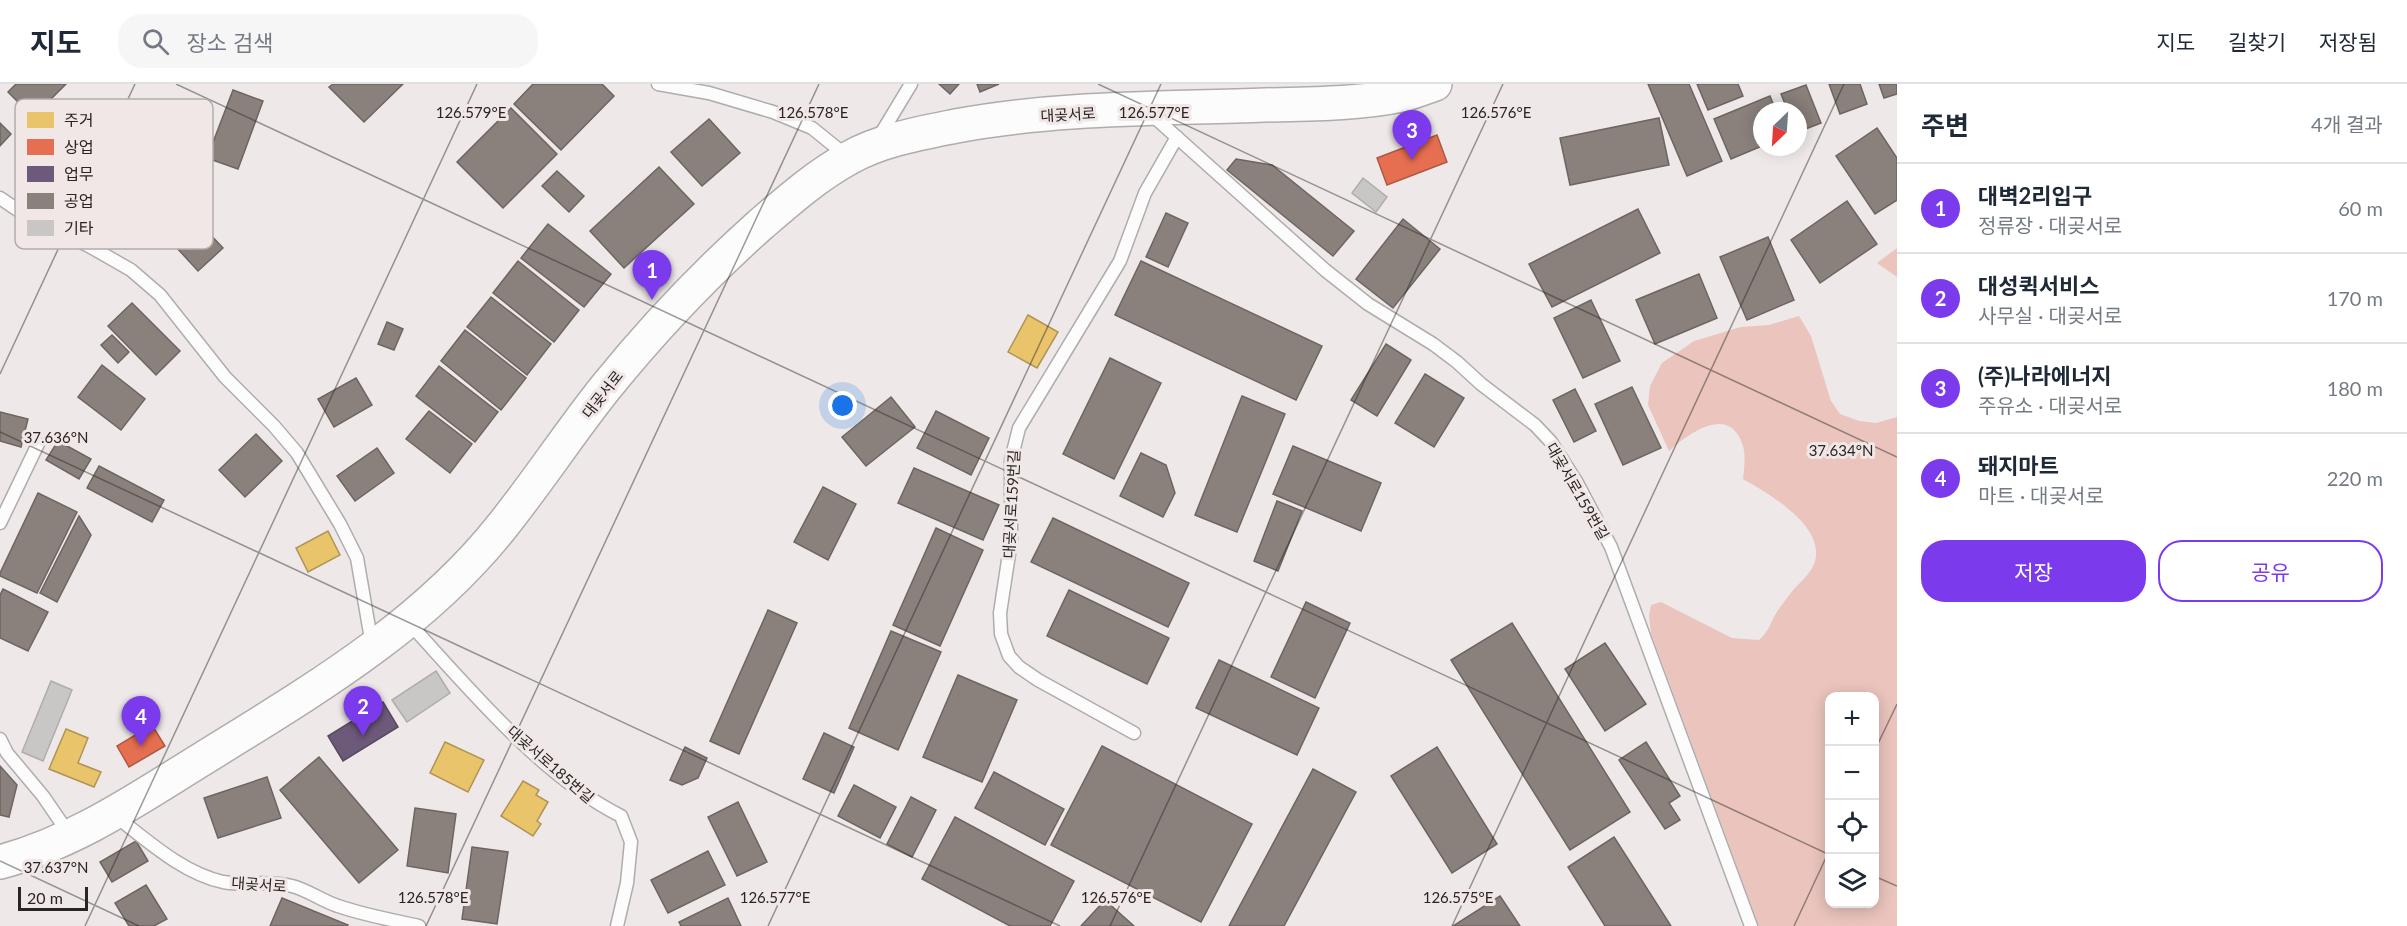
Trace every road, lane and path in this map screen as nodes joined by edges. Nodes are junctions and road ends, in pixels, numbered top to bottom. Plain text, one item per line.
1 (658, 84) edge
2 (911, 84) edge
3 (1435, 84) edge
4 (1147, 110) junction
5 (1177, 137) junction
6 (862, 152) junction
7 (0, 198) edge
8 (15, 208) edge
9 (94, 249) edge
10 (38, 444) dead end
11 (0, 523) edge
12 (408, 622) junction
13 (373, 649) junction
14 (1134, 733) dead end
15 (0, 739) edge
16 (113, 814) junction
17 (70, 836) junction
18 (0, 862) edge
19 (419, 926) edge
20 (616, 926) edge
21 (1751, 926) edge

1 - 6 lane
2 - 6 lane
3 - 4 street, 대곶서로
4 - 5 lane, 대곶서로159번길
4 - 6 street, 대곶서로
5 - 14 lane, 대곶서로159번길
5 - 21 lane, 대곶서로159번길
6 - 12 street, 대곶서로
7 - 8 lane
9 - 13 lane
10 - 11 lane
12 - 13 street, 대곶서로
12 - 20 lane, 대곶서로185번길
13 - 16 street, 대곶서로
15 - 17 lane
16 - 17 street, 대곶서로
16 - 19 lane, 대곶서로
17 - 18 street, 대곶서로

